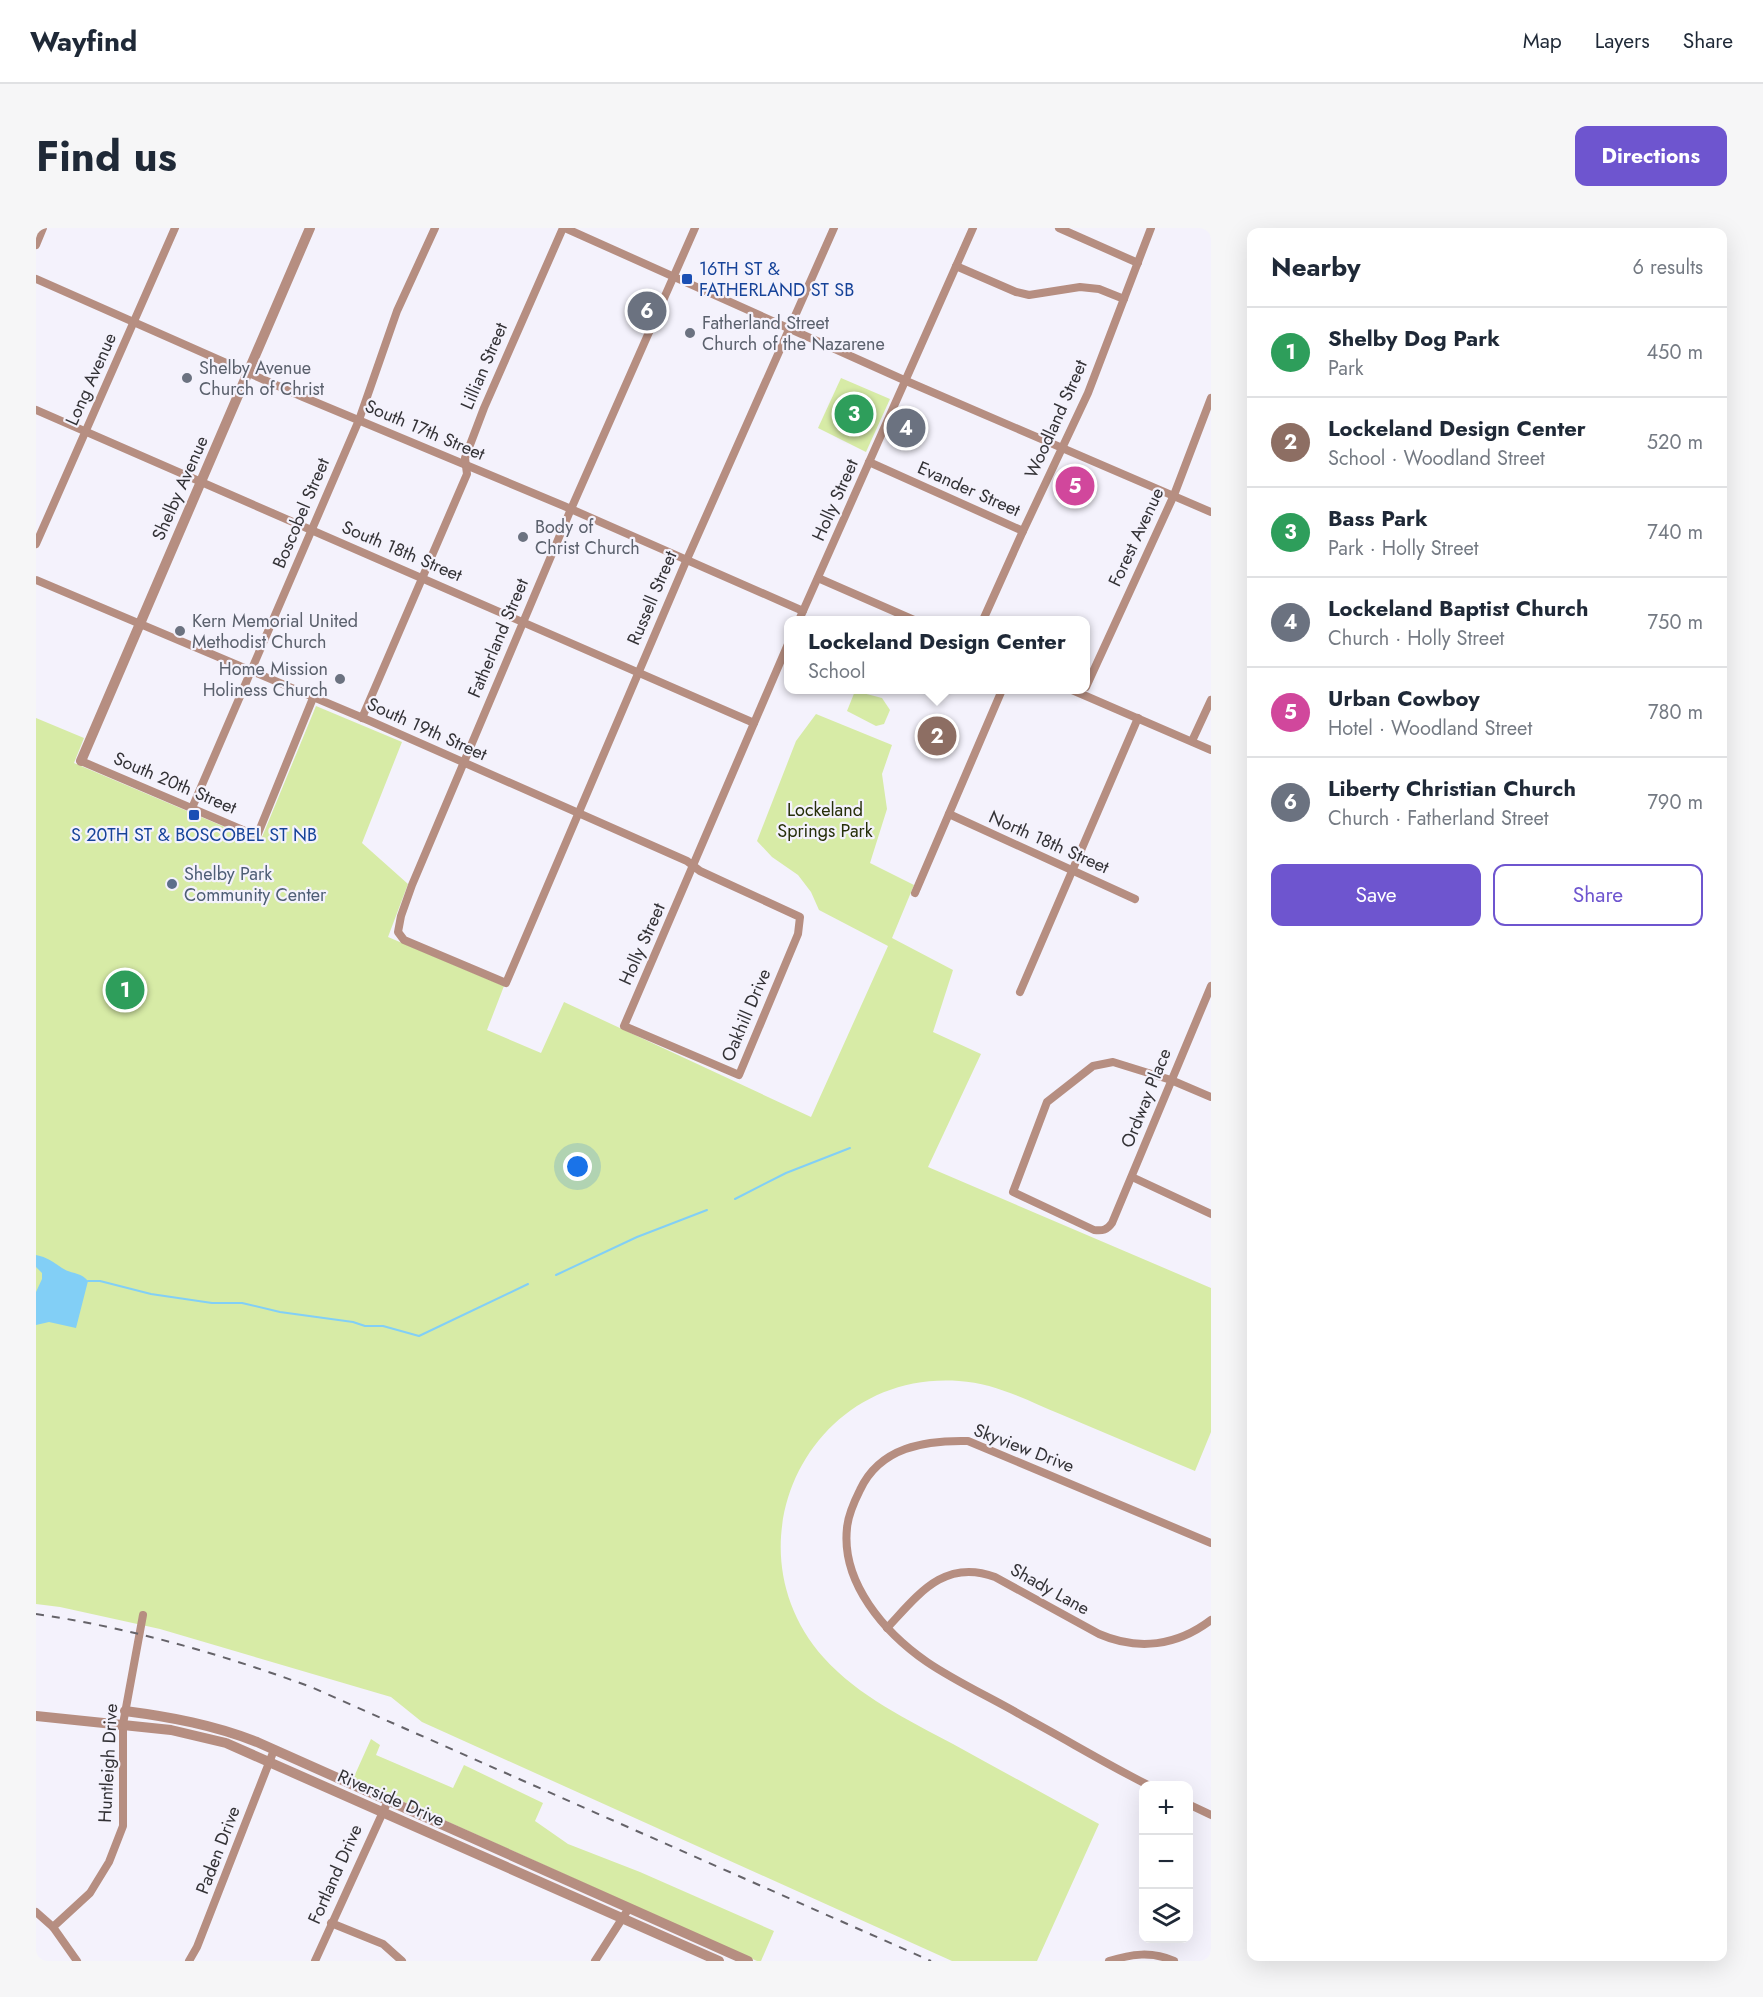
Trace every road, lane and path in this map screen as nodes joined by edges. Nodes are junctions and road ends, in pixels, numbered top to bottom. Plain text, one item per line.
1 (43, 228) edge
2 (175, 228) edge
3 (310, 228) edge
4 (435, 228) edge
5 (564, 228) edge
6 (695, 228) edge
7 (834, 228) edge
8 (973, 228) edge
9 (1059, 228) edge
10 (1151, 228) edge
11 (36, 245) edge
12 (1138, 263) junction
13 (956, 266) junction
14 (672, 278) junction
15 (36, 279) edge
16 (1124, 299) junction
17 (134, 322) junction
18 (790, 329) junction
19 (248, 372) junction
20 (904, 380) junction
21 (1211, 398) edge
22 (36, 410) edge
23 (359, 420) junction
24 (85, 432) junction
25 (1061, 448) junction
26 (869, 462) junction
27 (467, 465) junction
28 (201, 483) junction
29 (1174, 495) junction
30 (571, 509) junction
31 (1211, 512) edge
32 (312, 530) junction
33 (1023, 531) junction
34 (36, 544) edge
35 (687, 560) junction
36 (423, 577) junction
37 (818, 578) junction
38 (36, 580) edge
39 (803, 611) junction
40 (801, 616) edge
41 (903, 616) edge
42 (985, 616) edge
43 (522, 622) junction
44 (139, 623) junction
45 (784, 655) edge
46 (251, 671) junction
47 (638, 672) junction
48 (1090, 677) edge
49 (1090, 693) edge
50 (1000, 694) edge
51 (313, 698) junction
52 (1211, 700) edge
53 (362, 718) junction
54 (1138, 718) junction
55 (754, 723) junction
56 (1192, 741) junction
57 (1211, 750) edge
58 (81, 761) joint
59 (463, 763) junction
60 (192, 808) junction
61 (578, 813) junction
62 (949, 814) junction
63 (694, 867) junction
64 (1072, 871) junction
65 (915, 892) dead end
66 (1135, 899) dead end
67 (800, 917) joint
68 (506, 983) joint
69 (1211, 986) edge
70 (1020, 992) dead end
71 (624, 1026) joint
72 (1171, 1080) junction
73 (1211, 1097) edge
74 (1131, 1177) junction
75 (1211, 1214) edge
76 (1211, 1543) edge
77 (143, 1615) dead end
78 (1211, 1620) edge
79 (887, 1628) junction
80 (125, 1711) junction
81 (36, 1716) edge
82 (123, 1724) junction
83 (274, 1750) junction
84 (270, 1762) junction
85 (1143, 1781) edge
86 (388, 1801) junction
87 (1193, 1806) edge
88 (381, 1812) junction
89 (1211, 1815) edge
90 (36, 1912) edge
91 (626, 1913) junction
92 (331, 1923) junction
93 (53, 1927) junction
94 (77, 1961) edge
95 (189, 1961) edge
96 (315, 1961) edge
97 (402, 1961) edge
98 (595, 1961) edge
99 (719, 1961) edge
100 (748, 1961) edge
101 (1109, 1961) edge
102 (1174, 1961) edge

1 - 11 street
2 - 17 street, Long Avenue
3 - 19 street, Shelby Avenue
4 - 23 street, Boscobel Street
5 - 14 street
5 - 27 street, Lillian Street
6 - 14 street, Fatherland Street
7 - 18 street, Russell Street
8 - 13 street, Holly Street
9 - 12 street
10 - 12 street, Woodland Street
12 - 16 street, Woodland Street
13 - 16 street
13 - 20 street, Holly Street
14 - 18 street
14 - 30 street, Fatherland Street
15 - 17 street, South 17th Street
16 - 25 street, Woodland Street
17 - 19 street, South 17th Street
17 - 24 street, Long Avenue
18 - 20 street
18 - 35 street, Russell Street
19 - 23 street, South 17th Street
19 - 28 street, Shelby Avenue
20 - 25 street
20 - 26 street, Holly Street
21 - 29 street, Forest Avenue
22 - 24 street, South 18th Street
23 - 27 street, South 17th Street
23 - 32 street, Boscobel Street
24 - 28 street, South 18th Street
24 - 34 street, Long Avenue
25 - 29 street
25 - 33 street, Woodland Street
26 - 33 street, Evander Street
26 - 37 street, Holly Street
27 - 30 street, South 17th Street
27 - 36 street, Lillian Street
28 - 32 street, South 18th Street
28 - 44 street, Shelby Avenue
29 - 31 street
29 - 48 street, Forest Avenue
30 - 35 street, South 17th Street
30 - 43 street, Fatherland Street
32 - 36 street, South 18th Street
32 - 46 street, Boscobel Street
33 - 42 street, Woodland Street
35 - 39 street, South 17th Street
35 - 47 street, Russell Street
36 - 43 street, South 18th Street
36 - 53 street, Lillian Street
37 - 39 street, Holly Street
37 - 41 street
38 - 44 street, South 19th Street
39 - 40 street, Holly Street
43 - 47 street, South 18th Street
43 - 59 street, Fatherland Street
44 - 46 street, South 19th Street
44 - 58 street, Shelby Avenue
45 - 55 street, Holly Street
46 - 51 street, South 19th Street
46 - 60 street, Boscobel Street
47 - 55 street, South 18th Street
47 - 61 street, Russell Street
49 - 54 street
50 - 62 street
51 - 53 street, South 19th Street
51 - 60 street, South 20th Street
52 - 56 street
53 - 59 street, South 19th Street
54 - 56 street
54 - 64 street
55 - 63 street, Holly Street
56 - 57 street
58 - 60 street, South 20th Street
59 - 61 street, South 19th Street
59 - 68 street, Fatherland Street
61 - 63 street, South 19th Street
61 - 68 street, Russell Street
62 - 64 street, North 18th Street
62 - 65 street
63 - 67 street, South 19th Street
63 - 71 street, Holly Street
64 - 66 street, North 18th Street
64 - 70 street
67 - 71 street, Oakhill Drive
69 - 72 street, Ordway Place
72 - 73 street
72 - 74 street, Ordway Place
72 - 74 street, Ordway Place
74 - 75 street
76 - 79 street, Skyview Drive
77 - 80 street, Huntleigh Drive
78 - 79 street, Shady Lane
79 - 85 street, Skyview Drive
80 - 82 street, Huntleigh Drive
80 - 83 street, Riverside Drive
81 - 82 street, Riverside Drive
82 - 84 street, Riverside Drive
82 - 93 street, Huntleigh Drive
83 - 84 street, Paden Drive
83 - 86 street, Riverside Drive
84 - 88 street, Riverside Drive
84 - 95 street, Paden Drive
86 - 88 street, Fortland Drive
86 - 91 street, Riverside Drive
87 - 89 street
88 - 91 street, Riverside Drive
88 - 92 street, Fortland Drive
90 - 93 street
91 - 98 street
91 - 99 street, Riverside Drive
91 - 100 street, Riverside Drive
92 - 96 street, Fortland Drive
92 - 97 street
93 - 94 street
101 - 102 street

